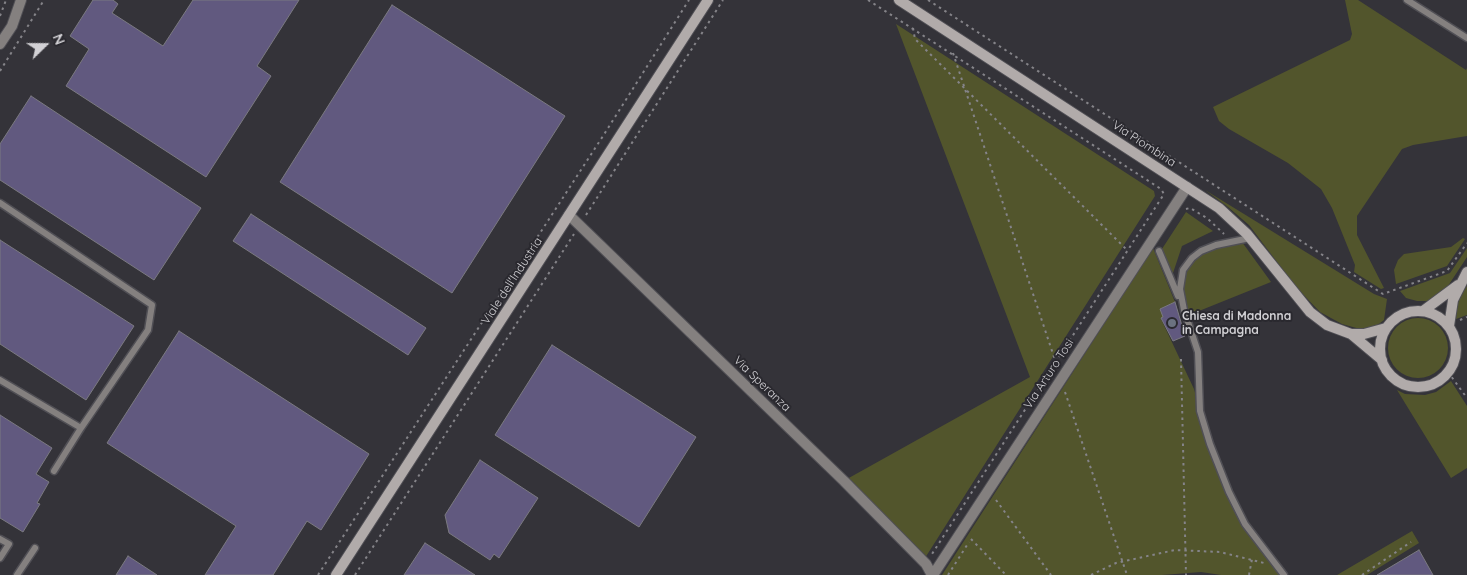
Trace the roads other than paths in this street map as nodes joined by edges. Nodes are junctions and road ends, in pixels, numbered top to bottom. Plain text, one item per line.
1 (21, 0) edge
2 (708, 0) edge
3 (898, 0) edge
4 (1407, 0) edge
5 (1467, 38) edge
6 (0, 44) edge
7 (1187, 187) junction
8 (0, 203) edge
9 (569, 215) junction
10 (1250, 238) junction
11 (1159, 251) dead end
12 (1467, 272) edge
13 (1459, 285) junction
14 (1184, 310) junction
15 (1423, 311) junction
16 (1449, 326) junction
17 (1386, 328) junction
18 (1351, 334) junction
19 (1382, 360) junction
20 (0, 380) edge
21 (81, 428) junction
22 (54, 471) dead end
23 (0, 539) edge
24 (35, 548) dead end
25 (0, 558) edge
26 (1282, 572) edge
27 (17, 575) edge
28 (336, 575) edge
29 (933, 575) edge

1 - 6 street
2 - 9 street, Viale dell'Industria
3 - 7 street, Via Piombina
4 - 5 lane
7 - 10 street, Via Piombina
7 - 29 street, Via Arturo Tosi
8 - 21 lane
9 - 28 street, Viale dell'Industria
9 - 29 street, Via Speranza
10 - 14 lane
10 - 18 street, Via Piombina
11 - 14 lane
12 - 13 street, Via Piombina
13 - 15 street, Via Piombina
13 - 16 street, Via Piombina
14 - 26 lane
15 - 16 street
15 - 17 street, Via Piombina
16 - 19 street, Via Piombina
17 - 18 street, Via Piombina
17 - 19 street
18 - 19 street, Via Piombina
20 - 21 lane
21 - 22 lane
23 - 25 lane
24 - 27 lane

